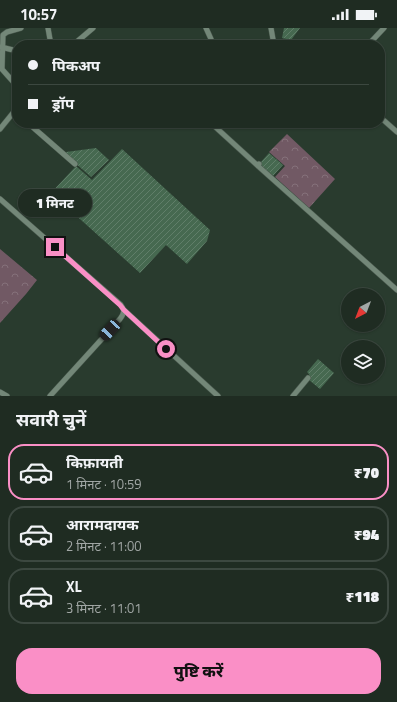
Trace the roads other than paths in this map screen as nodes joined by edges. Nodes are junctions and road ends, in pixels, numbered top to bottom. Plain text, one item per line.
1 (21, 28) edge
2 (48, 28) edge
3 (93, 28) edge
4 (206, 28) edge
5 (272, 28) edge
6 (384, 28) edge
7 (50, 40) edge
8 (79, 40) edge
9 (211, 40) edge
10 (273, 40) edge
11 (373, 40) edge
12 (1, 47) edge
13 (12, 50) edge
14 (1, 68) edge
15 (12, 80) edge
16 (12, 116) edge
17 (385, 121) edge
18 (34, 128) edge
19 (217, 128) edge
20 (0, 129) edge
21 (397, 132) edge
22 (75, 164) dead end
23 (0, 199) edge
24 (397, 290) edge
25 (124, 310) junction
26 (308, 378) dead end
27 (0, 392) edge
28 (7, 396) edge
29 (50, 396) edge
30 (218, 396) edge
31 (293, 396) edge

1 - 12 street
2 - 7 street
3 - 8 street
4 - 9 street
5 - 10 street
6 - 11 street
12 - 13 street
12 - 14 street
14 - 15 street
16 - 20 street
17 - 21 street
18 - 22 street
19 - 24 street
23 - 25 street
25 - 29 street
25 - 30 street
26 - 31 street
27 - 28 street

